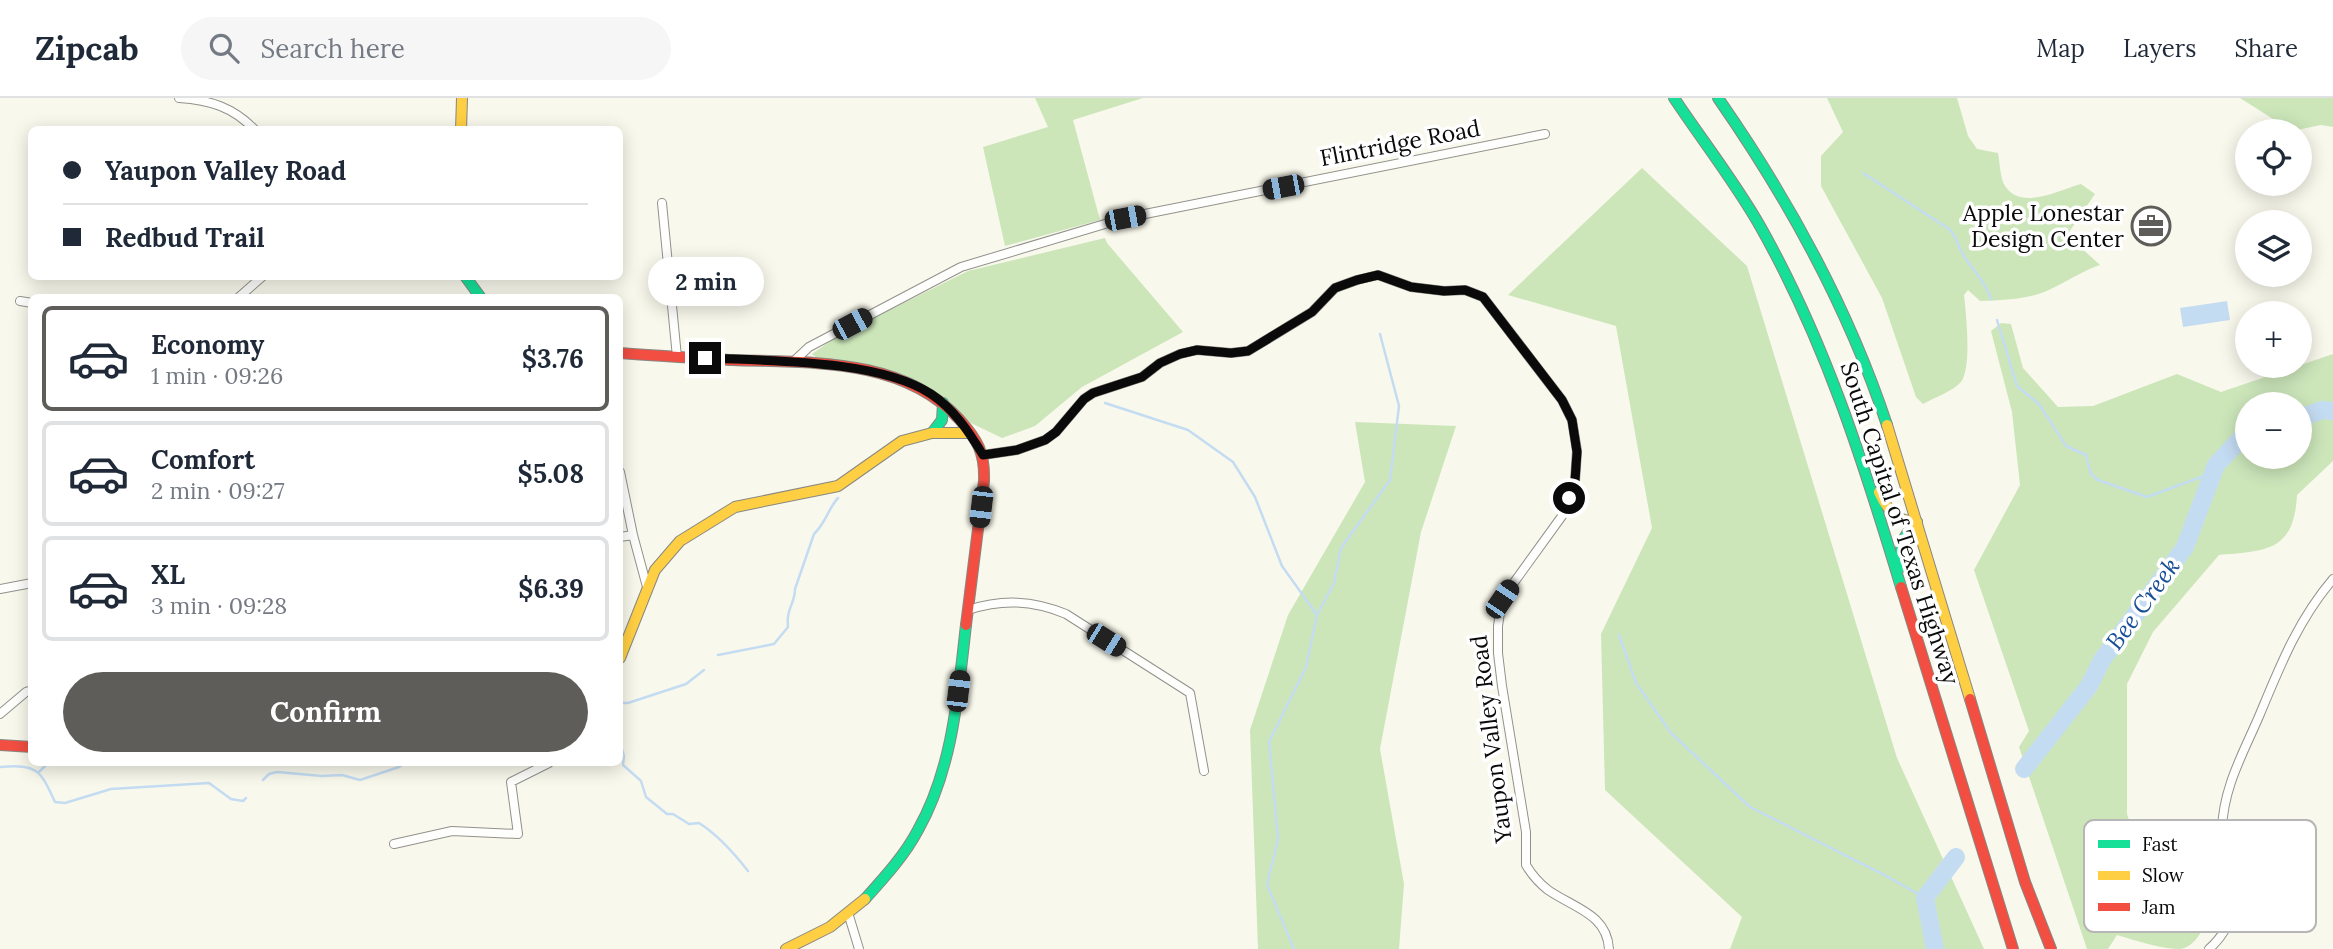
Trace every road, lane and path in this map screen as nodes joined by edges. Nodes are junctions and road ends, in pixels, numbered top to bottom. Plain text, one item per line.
1 (179, 98) edge
2 (462, 98) edge
3 (1674, 98) edge
4 (1718, 98) edge
5 (252, 126) edge
6 (461, 126) edge
7 (1545, 134) dead end
8 (662, 203) dead end
9 (258, 280) edge
10 (243, 294) edge
11 (20, 301) dead end
12 (28, 302) edge
13 (623, 353) edge
14 (677, 357) junction
15 (794, 361) junction
16 (943, 403) junction
17 (932, 433) junction
18 (970, 433) junction
19 (1856, 443) junction
20 (983, 455) junction
21 (623, 487) edge
22 (1917, 522) junction
23 (633, 535) junction
24 (623, 537) edge
25 (2333, 579) edge
26 (28, 584) edge
27 (647, 587) junction
28 (0, 589) edge
29 (1903, 596) junction
30 (968, 610) junction
31 (623, 653) edge
32 (28, 691) edge
33 (0, 715) edge
34 (0, 745) edge
35 (28, 747) edge
36 (543, 766) edge
37 (1204, 771) dead end
38 (2224, 820) edge
39 (394, 844) dead end
40 (849, 916) junction
41 (2223, 932) edge
42 (2050, 947) edge
43 (786, 949) edge
44 (859, 949) edge
45 (1608, 949) edge
46 (2013, 949) edge
47 (2209, 949) edge

1 - 5 street
2 - 6 main road
3 - 19 main road, South Capital of Texas Highway
4 - 22 main road, South Capital of Texas Highway
7 - 15 street, Flintridge Road
8 - 14 street
9 - 10 street
11 - 12 street
13 - 14 main road
14 - 15 main road
15 - 16 main road
16 - 17 main road
16 - 18 main road
17 - 18 main road
17 - 27 main road
18 - 20 main road
19 - 22 main road
19 - 29 main road, South Capital of Texas Highway
20 - 30 main road
20 - 45 street, Yaupon Valley Road
21 - 23 street
22 - 29 main road
22 - 42 main road, South Capital of Texas Highway
23 - 24 street
23 - 27 street
25 - 38 street
26 - 28 street
27 - 31 main road
29 - 46 main road, South Capital of Texas Highway
30 - 37 street
30 - 40 main road
32 - 33 street
34 - 35 main road
36 - 39 street
40 - 43 main road
40 - 44 street
41 - 47 street

